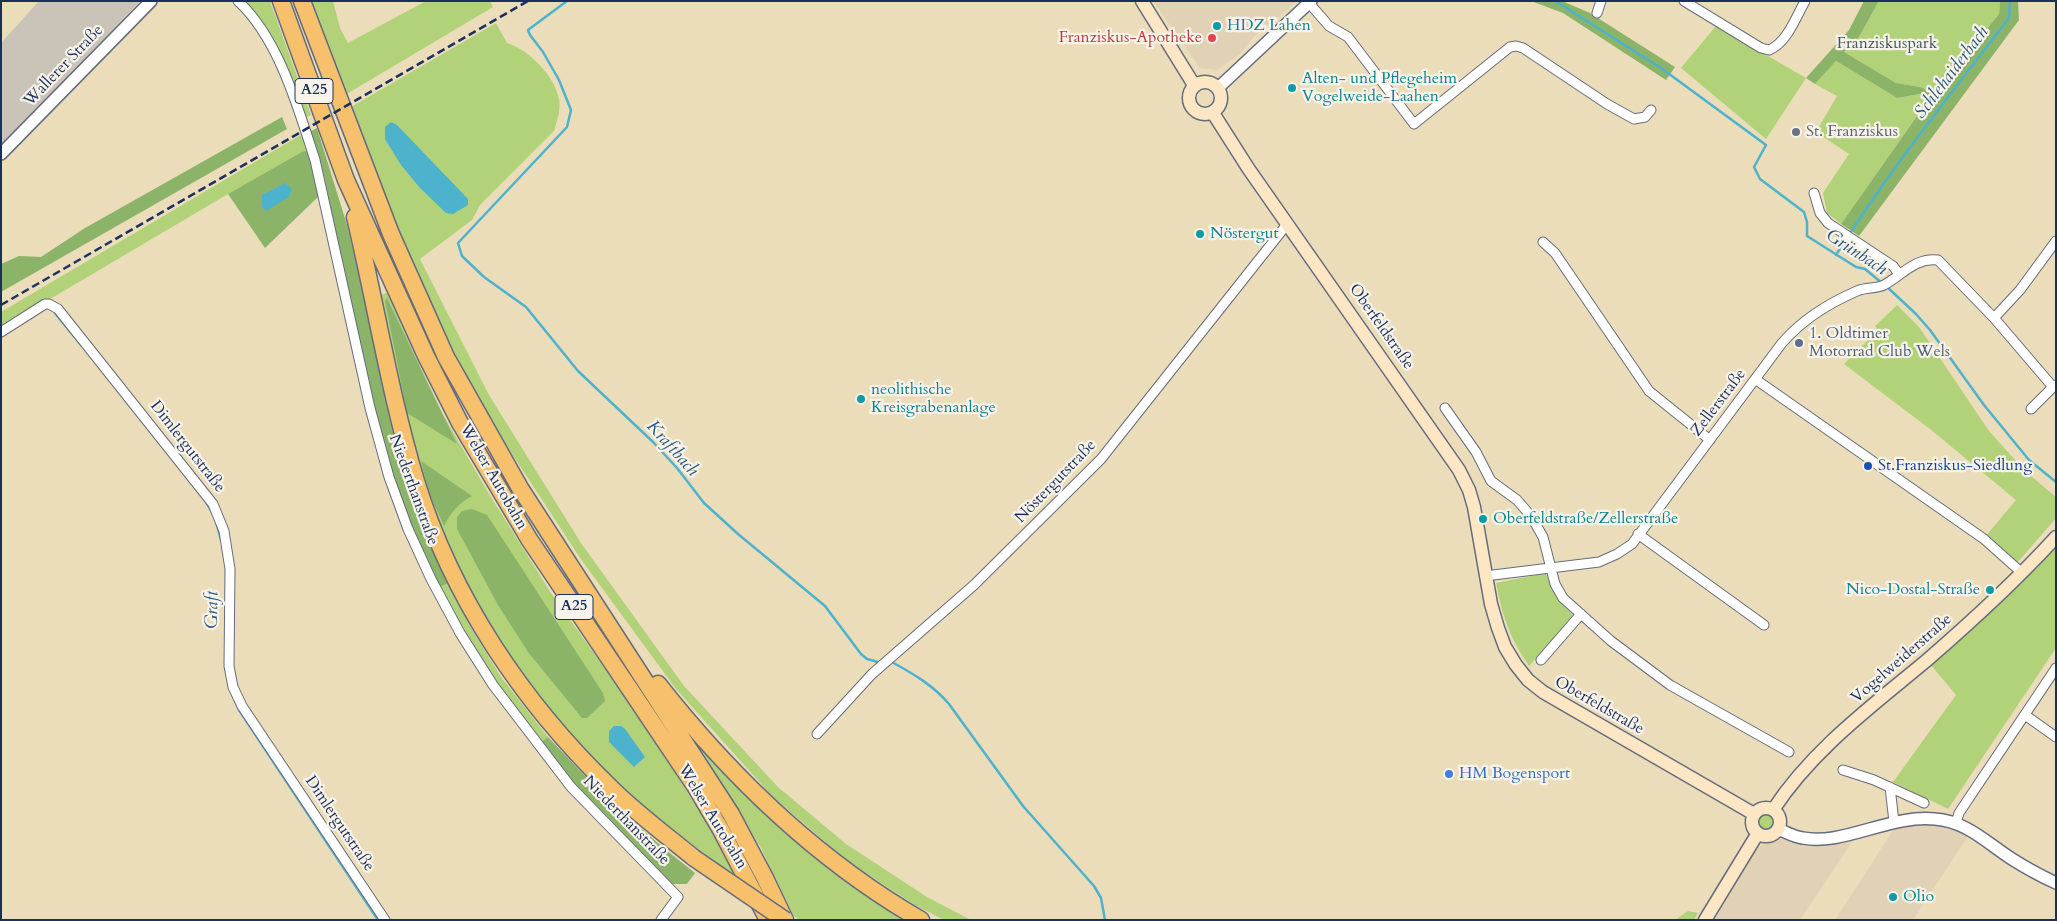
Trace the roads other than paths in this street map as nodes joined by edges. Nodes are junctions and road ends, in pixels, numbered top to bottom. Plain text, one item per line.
1 (151, 1) edge
2 (238, 1) edge
3 (281, 1) edge
4 (302, 1) edge
5 (1142, 1) edge
6 (1601, 1) edge
7 (1684, 1) edge
8 (1805, 1) edge
9 (1310, 2) edge
10 (1597, 13) dead end
11 (1194, 85) junction
12 (1218, 88) junction
13 (1650, 110) dead end
14 (1213, 112) junction
15 (1, 154) edge
16 (346, 180) junction
17 (1814, 193) dead end
18 (1288, 223) junction
19 (2056, 241) edge
20 (1543, 242) dead end
21 (1899, 274) junction
22 (1994, 318) junction
23 (1, 332) edge
24 (1755, 380) junction
25 (2055, 386) edge
26 (1445, 408) dead end
27 (2032, 409) dead end
28 (1710, 440) junction
29 (1638, 534) junction
30 (2056, 537) edge
31 (1550, 568) junction
32 (2022, 573) junction
33 (1486, 576) junction
34 (1581, 614) junction
35 (1764, 625) dead end
36 (613, 628) junction
37 (1541, 660) dead end
38 (2056, 668) edge
39 (2025, 716) junction
40 (817, 734) dead end
41 (2056, 737) edge
42 (1789, 752) dead end
43 (1843, 770) dead end
44 (1890, 787) junction
45 (1924, 803) dead end
46 (1773, 810) junction
47 (1754, 814) junction
48 (1894, 822) junction
49 (1956, 823) junction
50 (1778, 828) junction
51 (1758, 833) junction
52 (2056, 883) edge
53 (385, 920) edge
54 (661, 920) edge
55 (768, 920) edge
56 (785, 920) edge
57 (921, 920) edge
58 (1705, 920) edge

1 - 15 street, Wallerer Straße
2 - 54 street, Niederthanstraße
3 - 16 highway, Welser Autobahn / A25
4 - 36 highway, Welser Autobahn / A25
5 - 11 main road
6 - 10 street
7 - 8 street
9 - 12 street
9 - 13 street
11 - 12 main road
11 - 14 main road
12 - 14 main road
14 - 18 main road, Oberfeldstraße
16 - 55 highway, Welser Autobahn / A25
16 - 56 highway, bridge
17 - 21 street
18 - 33 main road, Oberfeldstraße
18 - 40 street, Nöstergutstraße
19 - 22 street
20 - 28 street
21 - 22 street, Zellerstraße
21 - 24 street, Zellerstraße
22 - 25 street, Zellerstraße
23 - 53 street, Dimlergutstraße
24 - 28 street, Zellerstraße
24 - 32 street
25 - 27 street
26 - 31 street
28 - 29 street, Zellerstraße
29 - 31 street, Zellerstraße
29 - 35 street
30 - 32 main road, Vogelweiderstraße
31 - 33 street
31 - 34 street
32 - 46 main road, Vogelweiderstraße
33 - 47 main road, Oberfeldstraße
34 - 37 street
34 - 42 street
36 - 56 highway, Welser Autobahn / A25
36 - 57 highway
38 - 39 street
39 - 41 street
39 - 49 street
43 - 44 street
44 - 45 street
44 - 48 street
46 - 47 main road
46 - 50 main road
47 - 51 main road
48 - 49 street
48 - 50 street
49 - 52 street
50 - 51 main road
51 - 58 main road

